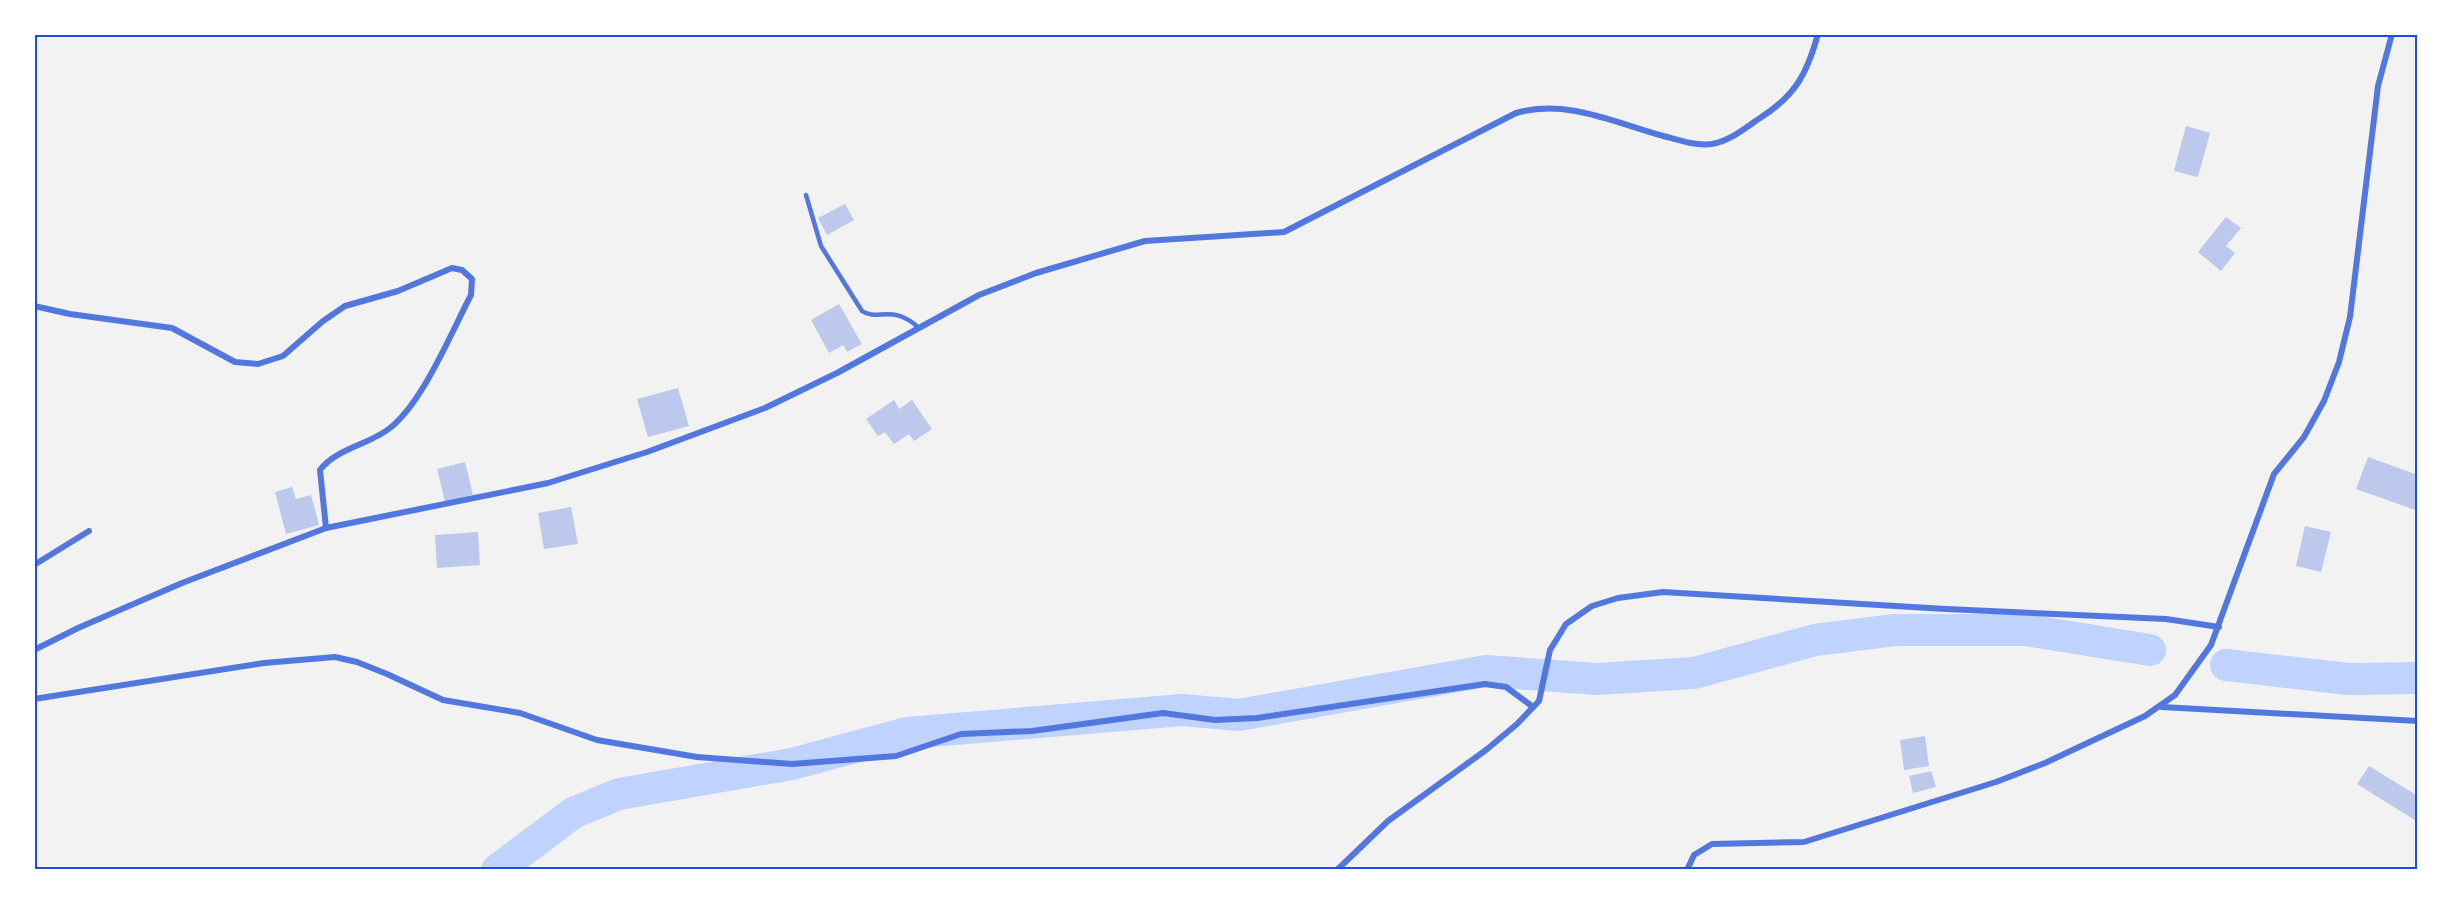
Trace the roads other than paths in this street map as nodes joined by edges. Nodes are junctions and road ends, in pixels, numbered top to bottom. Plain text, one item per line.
1 (1818, 34) edge
2 (2392, 34) edge
3 (806, 195) dead end
4 (34, 306) edge
5 (919, 328) junction
6 (326, 528) junction
7 (89, 531) dead end
8 (34, 565) edge
9 (2219, 627) junction
10 (34, 650) edge
11 (34, 699) edge
12 (1533, 707) junction
13 (2161, 707) junction
14 (2418, 721) edge
15 (1337, 870) edge
16 (1687, 870) edge

1 - 5 street
2 - 9 street
3 - 5 lane
4 - 6 street
5 - 6 street
6 - 10 street
7 - 8 street
9 - 12 street
9 - 13 street
11 - 12 street
12 - 15 street
13 - 14 street
13 - 16 street

